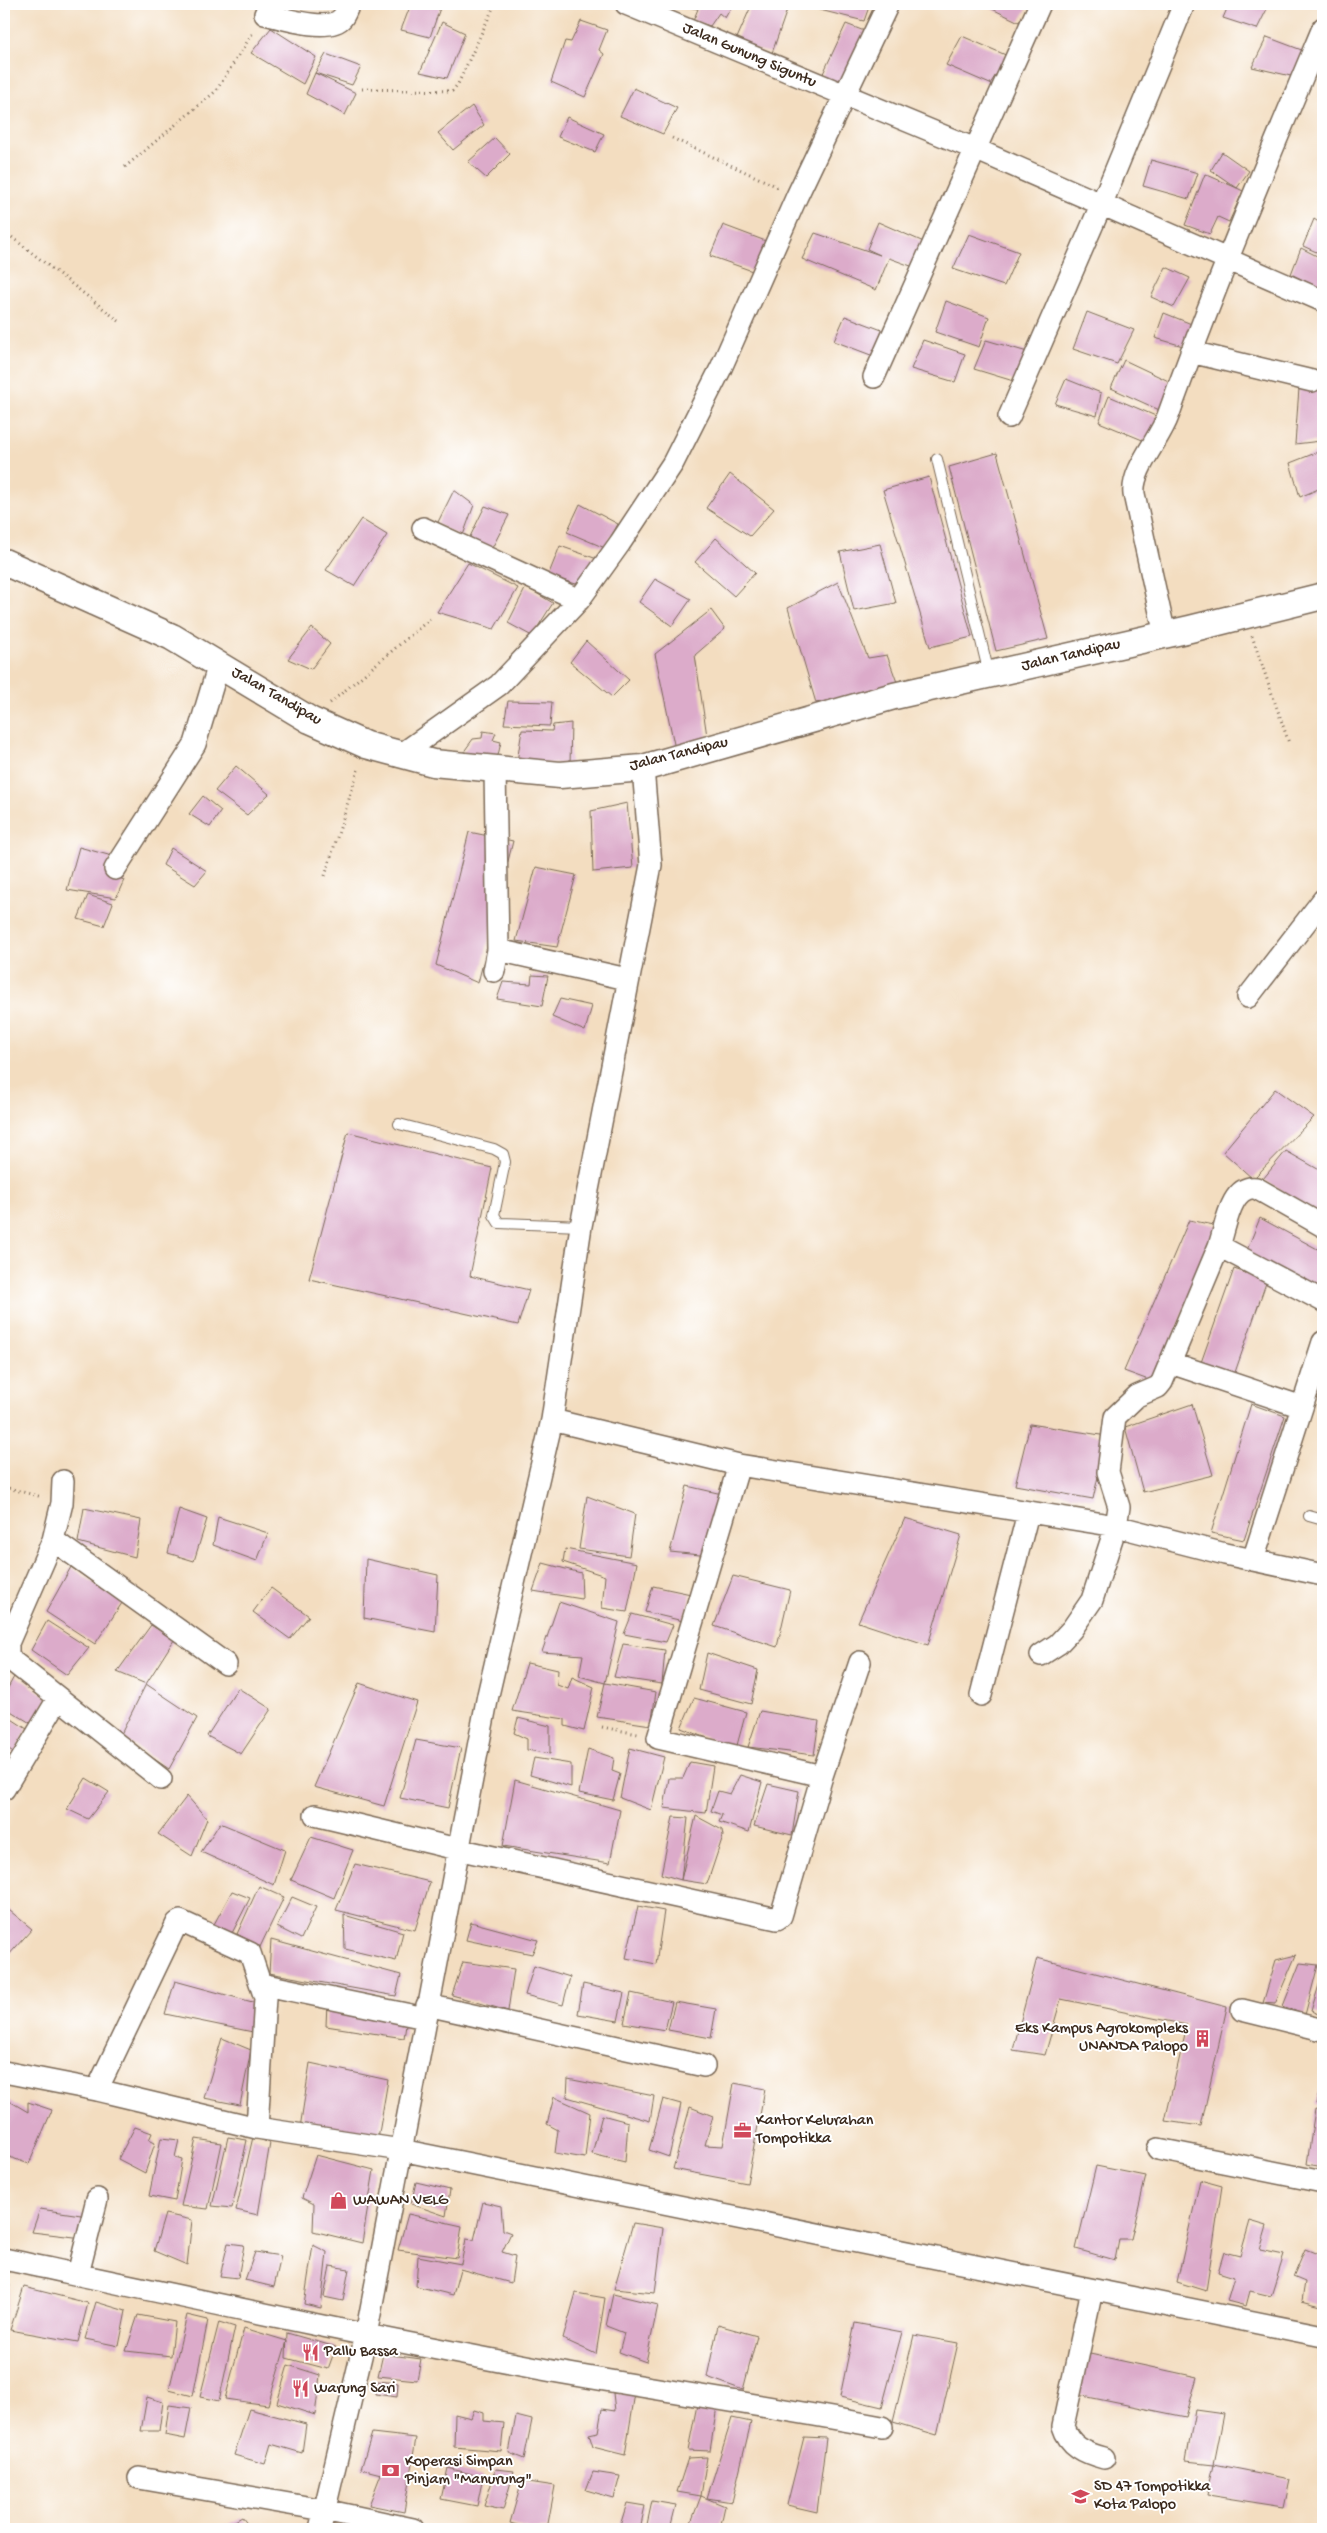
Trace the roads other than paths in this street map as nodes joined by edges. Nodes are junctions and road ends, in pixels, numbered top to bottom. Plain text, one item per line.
1 (349, 4) edge
2 (626, 4) edge
3 (888, 4) edge
4 (1040, 4) edge
5 (1184, 4) edge
6 (265, 14) road end
7 (1323, 28) edge
8 (845, 96) junction
9 (975, 149) junction
10 (1102, 203) junction
11 (1226, 259) junction
12 (1323, 301) edge
13 (1191, 352) junction
14 (874, 377) dead end
15 (1312, 380) dead end
16 (1009, 418) dead end
17 (937, 459) dead end
18 (423, 528) dead end
19 (4, 562) edge
20 (1323, 596) edge
21 (578, 600) junction
22 (1165, 635) junction
23 (219, 664) junction
24 (990, 675) junction
25 (399, 756) junction
26 (643, 768) junction
27 (495, 770) junction
28 (115, 869) dead end
29 (1323, 900) edge
30 (498, 950) junction
31 (494, 971) dead end
32 (627, 980) junction
33 (1248, 997) dead end
34 (399, 1124) dead end
35 (581, 1226) junction
36 (1323, 1226) edge
37 (1220, 1246) junction
38 (1323, 1301) edge
39 (1323, 1342) edge
40 (1171, 1363) junction
41 (1302, 1407) junction
42 (552, 1420) junction
43 (739, 1465) junction
44 (64, 1481) dead end
45 (1028, 1513) junction
46 (1309, 1516) dead end
47 (1323, 1520) edge
48 (1116, 1526) junction
49 (53, 1540) junction
50 (1253, 1560) junction
51 (1323, 1575) edge
52 (1041, 1654) dead end
53 (860, 1662) dead end
54 (226, 1664) dead end
55 (981, 1695) dead end
56 (58, 1699) junction
57 (822, 1776) junction
58 (162, 1780) dead end
59 (4, 1789) edge
60 (315, 1815) dead end
61 (457, 1849) junction
62 (261, 1984) junction
63 (1242, 2010) dead end
64 (426, 2012) junction
65 (1323, 2030) edge
66 (704, 2066) dead end
67 (4, 2072) edge
68 (97, 2090) junction
69 (256, 2128) junction
70 (1158, 2149) dead end
71 (401, 2150) junction
72 (1323, 2182) edge
73 (97, 2199) dead end
74 (4, 2259) edge
75 (78, 2274) junction
76 (1092, 2290) junction
77 (366, 2335) junction
78 (1323, 2336) edge
79 (882, 2427) dead end
80 (1104, 2458) dead end
81 (139, 2478) dead end
82 (322, 2520) edge
83 (413, 2529) edge

1 - 6 street
2 - 8 street, Jalan Gunung Siguntu
3 - 8 street
4 - 9 street
5 - 10 street
7 - 11 street
8 - 9 street, Jalan Gunung Siguntu
8 - 21 street
9 - 10 street, Jalan Gunung Siguntu
9 - 14 street
10 - 11 street, Jalan Gunung Siguntu
10 - 16 street
11 - 12 street, Jalan Gunung Siguntu
11 - 13 street
13 - 15 street
13 - 22 street
17 - 24 lane
18 - 21 street
19 - 23 street, Jalan Tandipau
20 - 22 street, Jalan Tandipau
21 - 25 street
22 - 24 street, Jalan Tandipau
23 - 25 street, Jalan Tandipau
23 - 28 street
24 - 26 street, Jalan Tandipau
25 - 27 street, Jalan Tandipau
26 - 27 street, Jalan Tandipau
26 - 32 street
27 - 30 street
29 - 33 street
30 - 31 street
30 - 32 street
32 - 35 street
34 - 35 lane
35 - 42 street
36 - 37 street
37 - 38 street
37 - 40 street
39 - 41 street
40 - 41 street
40 - 48 street
41 - 50 street
42 - 43 street
42 - 61 street
43 - 45 street
43 - 57 street
44 - 49 street
45 - 48 street
45 - 55 street
46 - 47 lane
48 - 50 street
48 - 52 street
49 - 54 street
49 - 56 street
50 - 51 street
53 - 57 street
56 - 58 street
56 - 59 street
57 - 61 street
60 - 61 street
61 - 64 street
62 - 64 street
62 - 68 street
62 - 69 street
63 - 65 street
64 - 66 street
64 - 71 street
67 - 68 street
68 - 69 street
69 - 71 street
70 - 72 street
71 - 76 street
71 - 77 street
73 - 75 street
74 - 75 street
75 - 77 street
76 - 78 street
76 - 80 street
77 - 79 street
77 - 82 street
81 - 82 street
82 - 83 street

